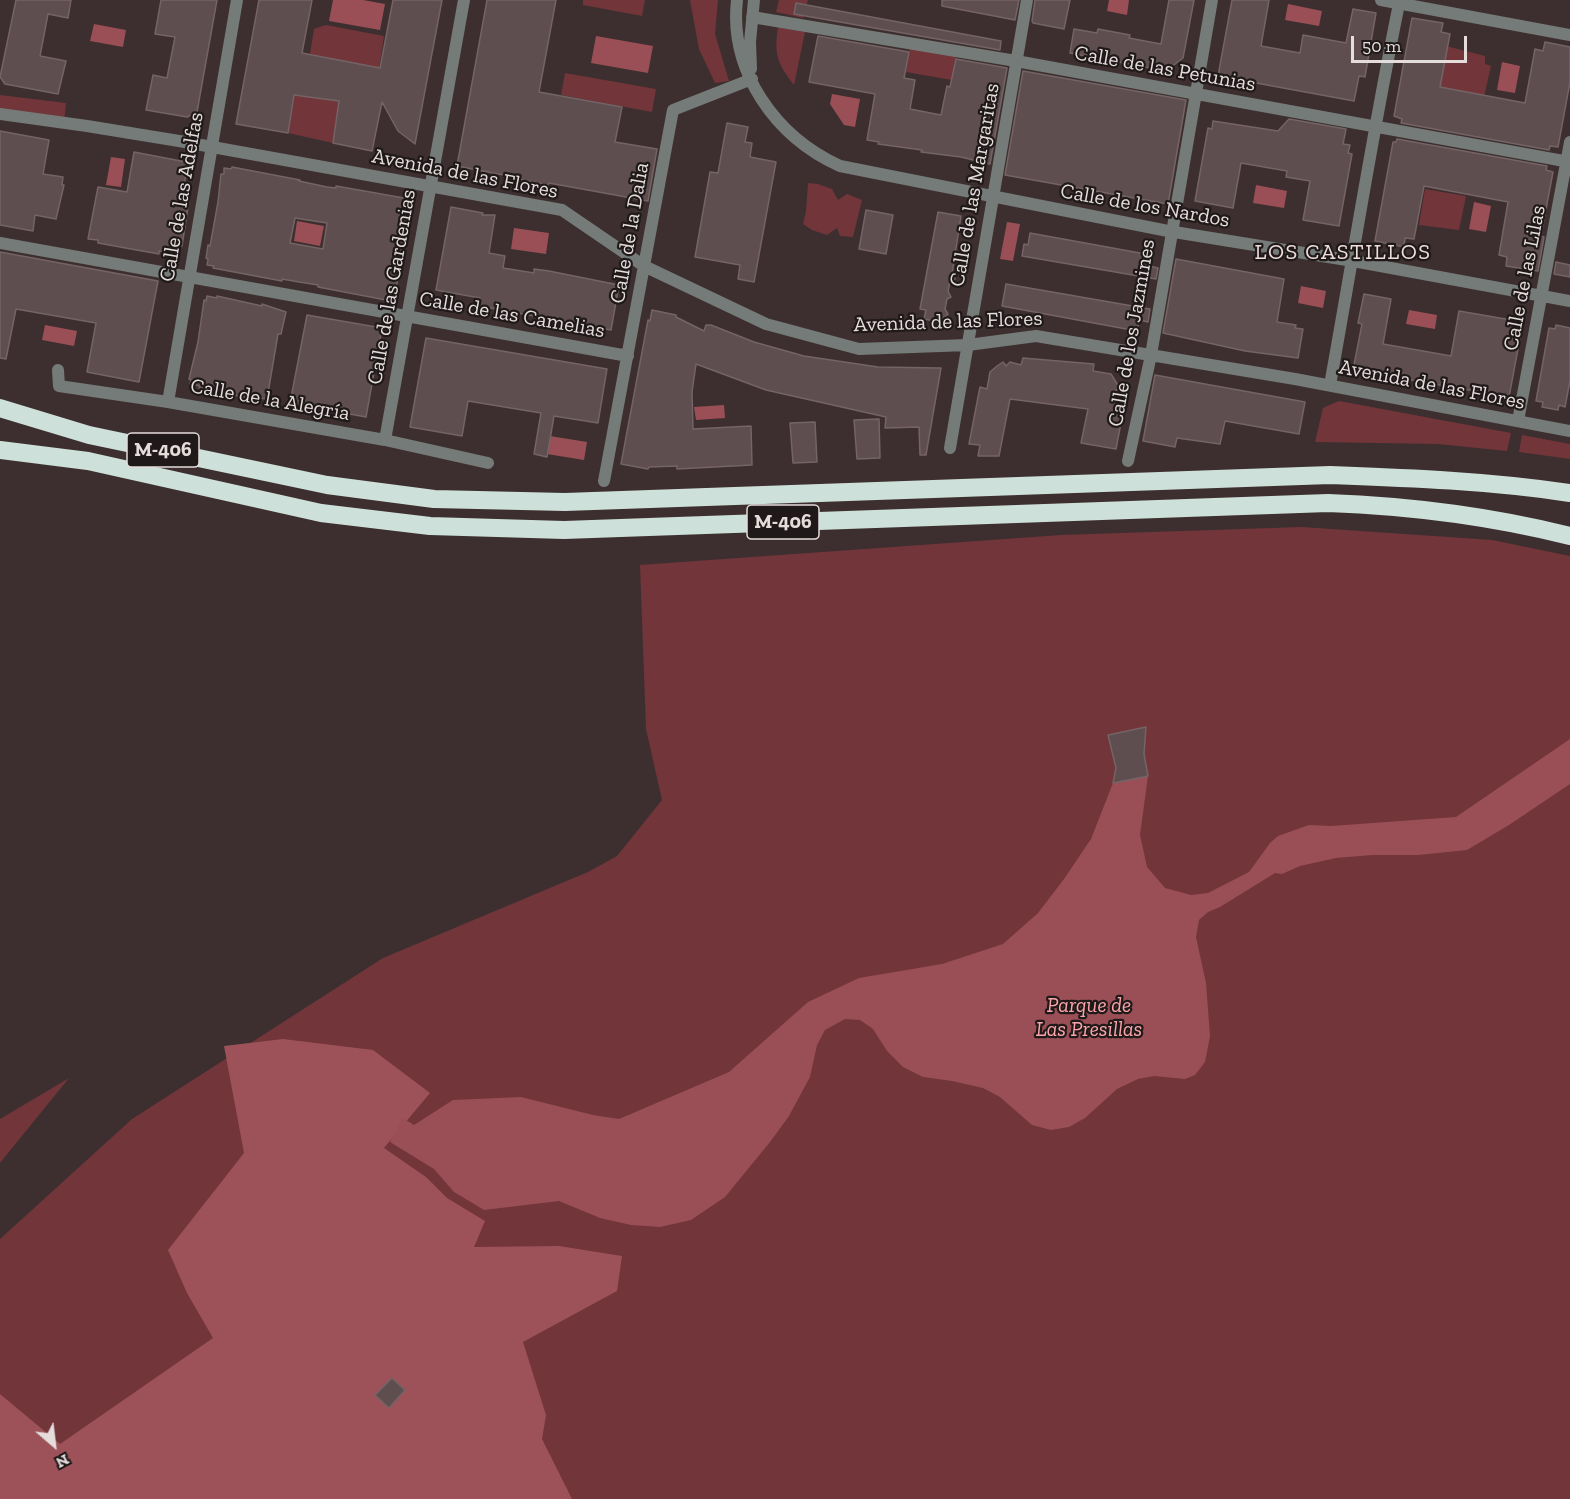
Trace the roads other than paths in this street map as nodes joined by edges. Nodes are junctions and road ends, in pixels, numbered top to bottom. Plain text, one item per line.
1 (237, 0) edge
2 (464, 0) edge
3 (737, 0) edge
4 (754, 0) edge
5 (1027, 0) edge
6 (1212, 0) edge
7 (1381, 0) edge
8 (1399, 4) junction
9 (752, 17) junction
10 (1570, 34) edge
11 (1016, 61) junction
12 (752, 79) junction
13 (1195, 94) junction
14 (0, 114) edge
15 (1374, 126) junction
16 (1570, 142) edge
17 (211, 147) junction
18 (1568, 161) edge
19 (430, 187) junction
20 (994, 197) junction
21 (1171, 232) junction
22 (0, 243) edge
23 (1353, 261) junction
24 (644, 266) junction
25 (188, 278) junction
26 (1541, 296) junction
27 (1570, 301) edge
28 (407, 315) junction
29 (968, 345) junction
30 (1151, 355) junction
31 (627, 356) junction
32 (58, 370) dead end
33 (1330, 385) junction
34 (168, 402) junction
35 (0, 408) edge
36 (1518, 421) junction
37 (1570, 430) edge
38 (386, 440) junction
39 (950, 448) dead end
40 (0, 450) edge
41 (1128, 461) dead end
42 (488, 463) dead end
43 (604, 481) dead end
44 (1570, 493) edge
45 (1570, 536) edge

1 - 17 street, Calle de las Adelfas
2 - 19 street, Calle de las Gardenias
3 - 12 street, Calle de los Nardos
4 - 9 street, Calle de los Nardos
5 - 11 street, Calle de las Margaritas
6 - 13 street, Calle de los Jazmines
7 - 8 street
8 - 10 street
8 - 15 street
9 - 11 street, Calle de las Petunias
9 - 12 street, Calle de los Nardos
11 - 13 street, Calle de las Petunias
11 - 20 street, Calle de las Margaritas
12 - 20 street, Calle de los Nardos
12 - 24 street, Calle de la Dalia
13 - 15 street, Calle de las Petunias
13 - 21 street, Calle de los Jazmines
14 - 17 street, Avenida de las Flores
15 - 18 street, Calle de las Petunias
15 - 23 street
16 - 18 street, Calle de las Lilas
17 - 19 street, Avenida de las Flores
17 - 25 street, Calle de las Adelfas
18 - 26 street, Calle de las Lilas
19 - 24 street, Avenida de las Flores
19 - 28 street, Calle de las Gardenias
20 - 21 street, Calle de los Nardos
20 - 29 street, Calle de las Margaritas
21 - 23 street, Calle de los Nardos
21 - 30 street, Calle de los Jazmines
22 - 25 street, Calle de las Camelias
23 - 26 street, Calle de los Nardos
23 - 33 street
24 - 29 street, Avenida de las Flores
24 - 31 street, Calle de la Dalia
25 - 28 street, Calle de las Camelias
25 - 34 street, Calle de las Adelfas
26 - 27 street, Calle de los Nardos
26 - 36 street, Calle de las Lilas
28 - 31 street, Calle de las Camelias
28 - 38 street, Calle de las Gardenias
29 - 30 street, Avenida de las Flores
29 - 39 street, Calle de las Margaritas
30 - 33 street, Avenida de las Flores
30 - 41 street, Calle de los Jazmines
31 - 43 street, Calle de la Dalia
32 - 34 street, Calle de la Alegría
33 - 36 street, Avenida de las Flores
34 - 38 street, Calle de la Alegría
35 - 44 highway, M-406
36 - 37 street, Avenida de las Flores
38 - 42 street, Calle de la Alegría
40 - 45 highway, M-406

